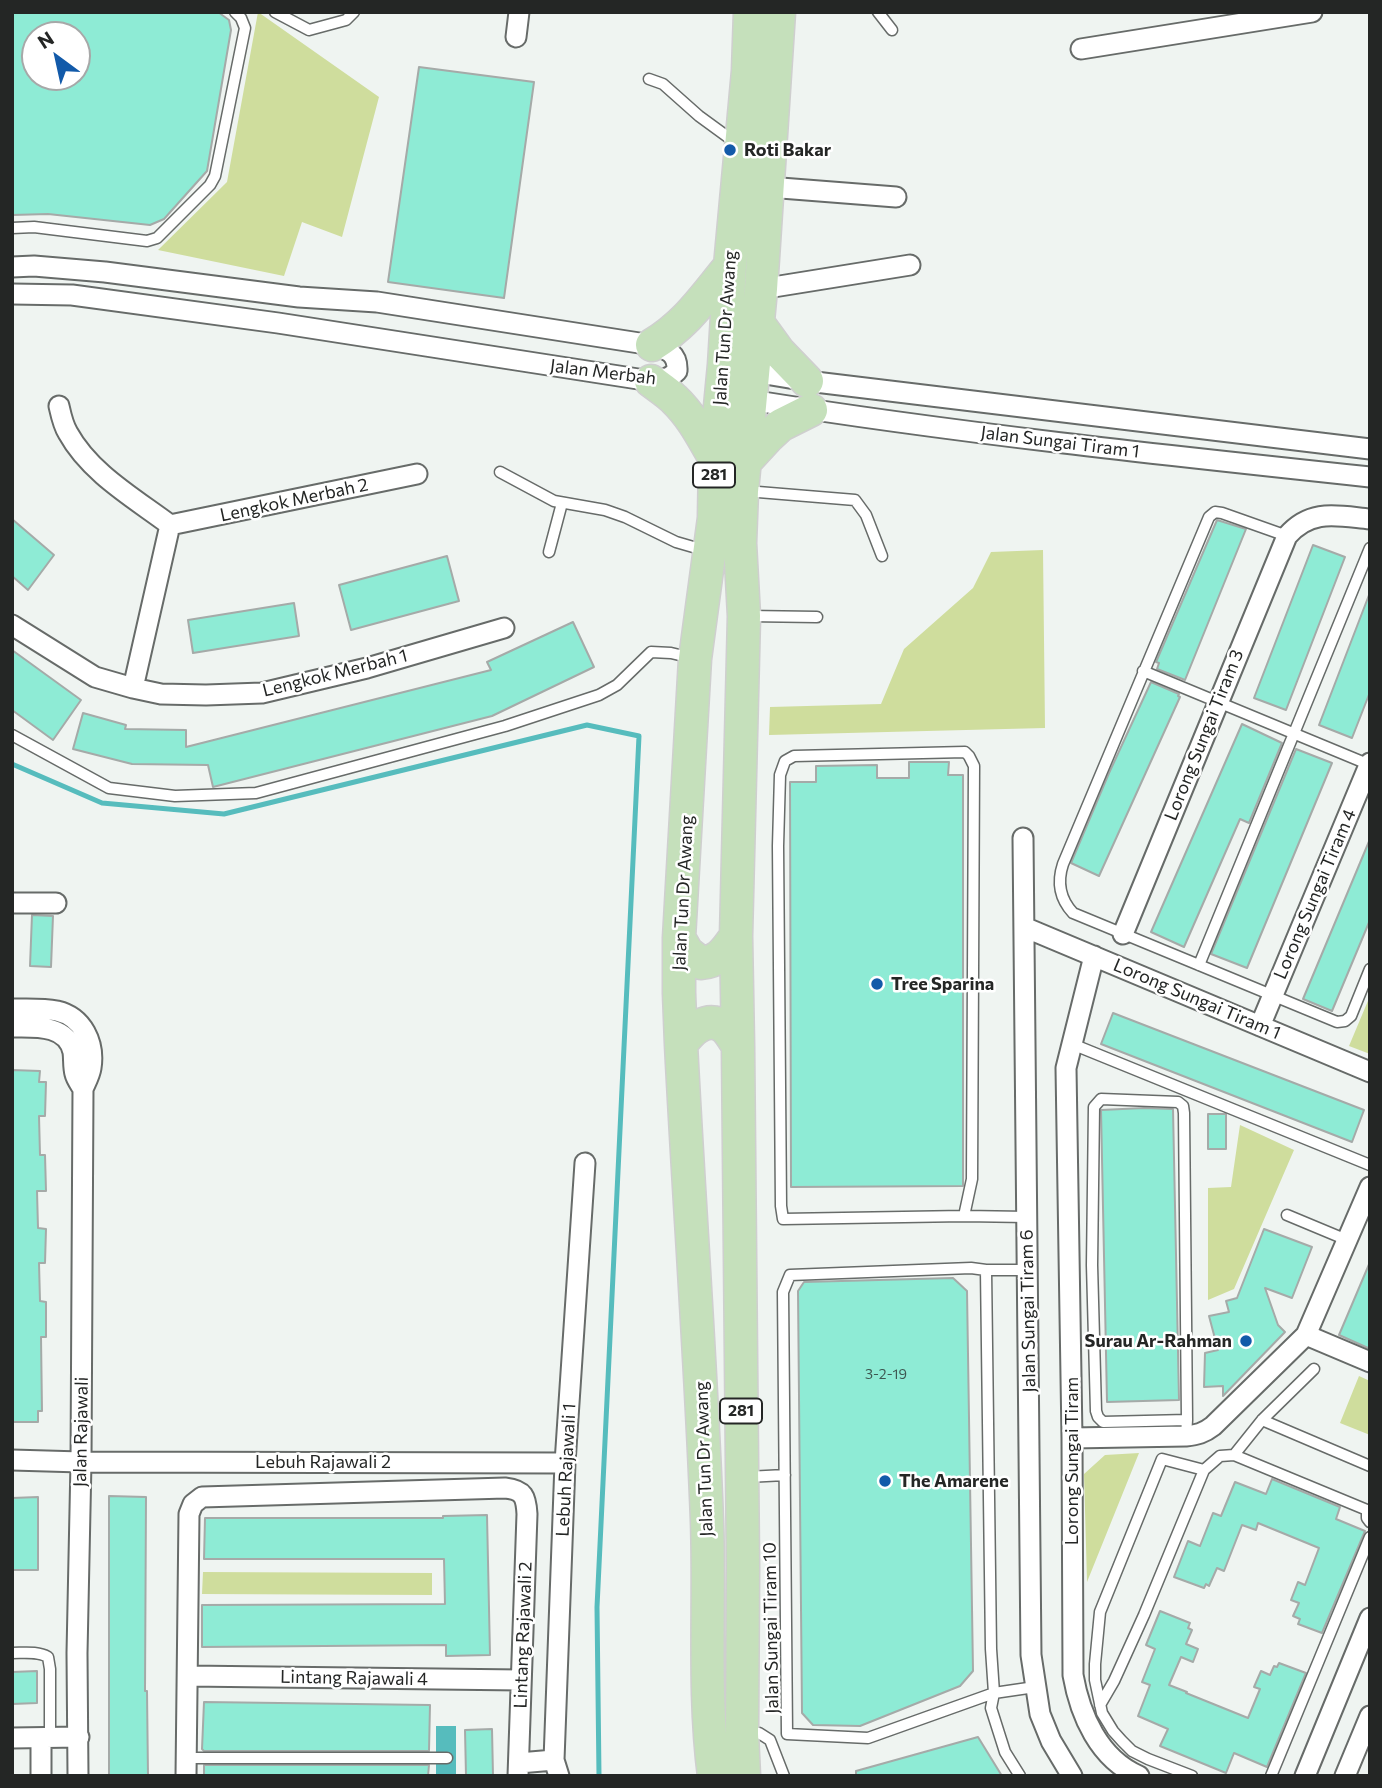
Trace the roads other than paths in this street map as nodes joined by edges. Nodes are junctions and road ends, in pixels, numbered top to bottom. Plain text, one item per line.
1 (235, 12) edge
2 (275, 12) edge
3 (354, 12) edge
4 (519, 12) edge
5 (750, 12) edge
6 (779, 12) edge
7 (878, 12) edge
8 (1312, 12) edge
9 (892, 30) dead end
10 (516, 37) dead end
11 (1081, 48) dead end
12 (649, 79) dead end
13 (740, 145) junction
14 (768, 187) junction
15 (896, 197) dead end
16 (12, 228) edge
17 (911, 265) dead end
18 (730, 266) junction
19 (12, 267) edge
20 (761, 289) junction
21 (12, 294) edge
22 (758, 323) junction
23 (652, 345) junction
24 (651, 381) junction
25 (752, 386) junction
26 (809, 395) junction
27 (59, 406) dead end
28 (1370, 449) edge
29 (734, 471) junction
30 (500, 472) dead end
31 (417, 474) dead end
32 (1370, 477) edge
33 (562, 503) junction
34 (1370, 519) edge
35 (170, 525) junction
36 (1287, 536) junction
37 (1370, 548) edge
38 (710, 551) junction
39 (550, 552) dead end
40 (882, 556) dead end
41 (744, 616) junction
42 (817, 617) dead end
43 (12, 625) edge
44 (504, 628) dead end
45 (695, 659) junction
46 (1143, 671) junction
47 (133, 688) junction
48 (1218, 702) junction
49 (1294, 733) junction
50 (12, 735) edge
51 (1369, 764) edge
52 (1023, 838) dead end
53 (12, 902) edge
54 (56, 903) dead end
55 (1024, 927) junction
56 (1123, 934) junction
57 (736, 936) junction
58 (679, 938) junction
59 (1094, 956) junction
60 (1199, 965) junction
61 (1370, 969) edge
62 (1273, 996) junction
63 (12, 1009) edge
64 (1260, 1026) junction
65 (12, 1027) edge
66 (681, 1044) junction
67 (1072, 1044) junction
68 (738, 1046) junction
69 (1370, 1072) edge
70 (83, 1089) junction
71 (585, 1163) dead end
72 (1370, 1165) edge
73 (1370, 1187) edge
74 (1287, 1215) dead end
75 (964, 1216) junction
76 (1027, 1217) junction
77 (1347, 1240) junction
78 (1093, 1265) junction
79 (1069, 1268) junction
80 (986, 1270) junction
81 (1027, 1270) junction
82 (1306, 1335) junction
83 (1370, 1362) edge
84 (1314, 1368) dead end
85 (1262, 1420) junction
86 (1186, 1428) junction
87 (1072, 1438) junction
88 (1234, 1455) junction
89 (12, 1460) edge
90 (81, 1462) junction
91 (565, 1463) junction
92 (1370, 1466) edge
93 (1203, 1470) junction
94 (785, 1475) junction
95 (741, 1477) junction
96 (1369, 1509) edge
97 (1370, 1522) edge
98 (1370, 1537) edge
99 (1370, 1618) edge
100 (12, 1653) edge
101 (188, 1676) junction
102 (521, 1680) junction
103 (1035, 1687) junction
104 (993, 1693) junction
105 (1100, 1704) junction
106 (1370, 1716) edge
107 (742, 1734) junction
108 (79, 1737) junction
109 (12, 1738) edge
110 (46, 1738) junction
111 (447, 1758) dead end
112 (186, 1767) edge
113 (556, 1768) edge
114 (519, 1769) edge
115 (41, 1776) edge
116 (78, 1776) edge
117 (713, 1776) edge
118 (744, 1776) edge
119 (784, 1776) edge
120 (1020, 1776) edge
121 (1072, 1776) edge
122 (1139, 1776) edge
123 (1192, 1776) edge
124 (1271, 1776) edge
125 (1305, 1776) edge
126 (1345, 1776) edge

1 - 16 lane
2 - 3 lane
4 - 10 street
5 - 13 main road, Jalan Tun Dr Awang / 281
6 - 14 main road, Jalan Tun Dr Awang / 281
7 - 9 lane
8 - 11 street
12 - 13 lane
13 - 18 main road, Jalan Tun Dr Awang / 281
14 - 15 street
14 - 20 main road, Jalan Tun Dr Awang / 281
17 - 20 street
18 - 23 main road
18 - 29 main road, Jalan Tun Dr Awang / 281
19 - 23 street, Jalan Merbah
20 - 22 main road, Jalan Tun Dr Awang / 281
21 - 24 street, Jalan Merbah
22 - 25 main road, Jalan Tun Dr Awang / 281
22 - 26 main road
23 - 24 street, Jalan Merbah
24 - 29 main road
25 - 26 street, Jalan Sungai Tiram 1
25 - 26 street, Jalan Sungai Tiram 1
25 - 29 main road, Jalan Tun Dr Awang / 281
26 - 28 street, Jalan Sungai Tiram 1
26 - 29 main road
26 - 32 street, Jalan Sungai Tiram 1
27 - 35 street
29 - 38 main road, Jalan Tun Dr Awang / 281
29 - 40 lane
29 - 41 main road, Jalan Tun Dr Awang / 281
30 - 33 lane
31 - 35 street, Lengkok Merbah 2
33 - 38 lane
33 - 39 lane
34 - 36 street
35 - 47 street
36 - 46 lane
36 - 48 street, Lorong Sungai Tiram 3
37 - 49 lane
38 - 45 main road, Jalan Tun Dr Awang / 281
41 - 42 lane
41 - 57 main road, Jalan Tun Dr Awang / 281
43 - 47 street, Lengkok Merbah 1
44 - 47 street, Lengkok Merbah 1
45 - 50 lane
45 - 58 main road, Jalan Tun Dr Awang / 281
46 - 48 lane
46 - 56 lane
48 - 49 lane
48 - 56 street, Lorong Sungai Tiram 3
49 - 51 lane
49 - 60 lane
51 - 62 street, Lorong Sungai Tiram 4
52 - 55 street, Jalan Sungai Tiram 6
53 - 54 street
55 - 59 street, Lorong Sungai Tiram 1
55 - 76 street, Jalan Sungai Tiram 6
56 - 60 lane
57 - 58 main road
57 - 68 main road, Jalan Tun Dr Awang / 281
58 - 66 main road, Jalan Tun Dr Awang / 281
59 - 64 street, Lorong Sungai Tiram 1
59 - 67 street, Lorong Sungai Tiram
60 - 62 lane
61 - 62 lane
62 - 64 street, Lorong Sungai Tiram 4
63 - 70 street, Jalan Rajawali
64 - 69 street, Lorong Sungai Tiram 1
65 - 70 street, Jalan Rajawali
66 - 68 main road
66 - 117 main road, Jalan Tun Dr Awang / 281
67 - 72 lane
67 - 79 street, Lorong Sungai Tiram
68 - 95 main road, Jalan Tun Dr Awang / 281
70 - 90 street, Jalan Rajawali
71 - 91 street, Lebuh Rajawali 1
73 - 77 street
74 - 77 lane
75 - 75 lane
75 - 76 lane
76 - 81 street, Jalan Sungai Tiram 6
77 - 82 street
78 - 79 lane
78 - 86 lane
78 - 86 lane
79 - 87 street, Lorong Sungai Tiram
80 - 81 lane
80 - 94 lane
80 - 104 lane
81 - 103 street, Jalan Sungai Tiram 6
82 - 83 street
82 - 86 street
84 - 85 lane
85 - 88 lane
85 - 92 lane
86 - 87 street
87 - 122 street, Lorong Sungai Tiram
88 - 93 lane
88 - 96 lane
89 - 90 street, Lebuh Rajawali 2
90 - 91 street, Lebuh Rajawali 2
90 - 108 street, Jalan Rajawali
91 - 113 street, Lebuh Rajawali 1
93 - 105 lane
93 - 105 lane
94 - 95 lane
94 - 104 lane, Jalan Sungai Tiram 10
95 - 107 main road, Jalan Tun Dr Awang / 281
96 - 97 lane
98 - 124 lane
99 - 125 street
100 - 110 lane
101 - 102 street, Lintang Rajawali 4
101 - 102 street, Lintang Rajawali 2
101 - 112 street
102 - 114 street, Lintang Rajawali 2
103 - 104 lane
103 - 121 street, Jalan Sungai Tiram 6
104 - 120 lane
105 - 123 lane
106 - 126 street
107 - 118 main road, Jalan Tun Dr Awang / 281
107 - 119 lane
108 - 110 street
108 - 116 street, Jalan Rajawali
109 - 110 street
110 - 115 street
111 - 112 lane
113 - 114 street

